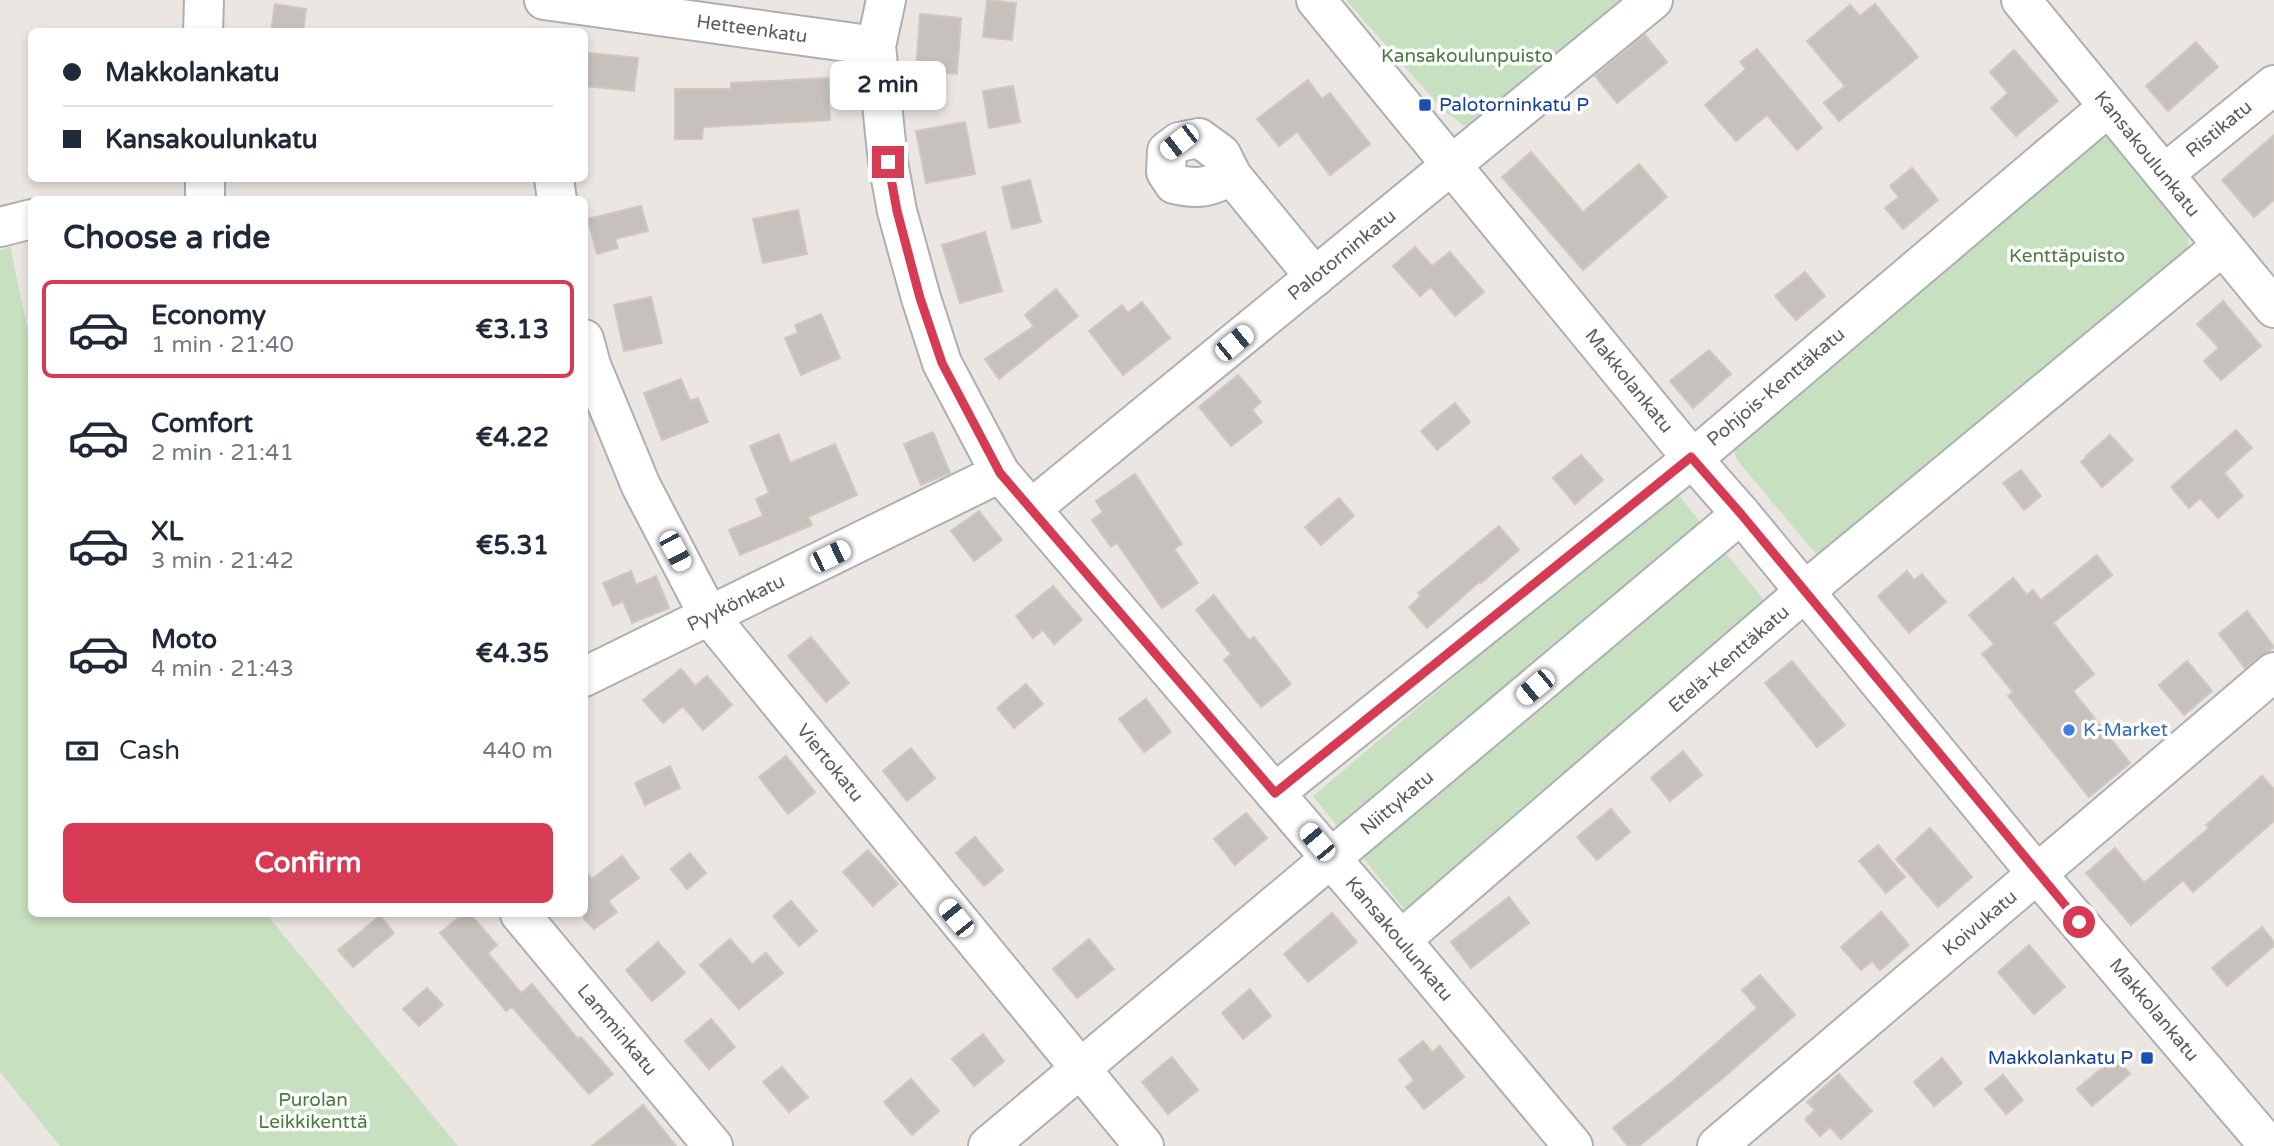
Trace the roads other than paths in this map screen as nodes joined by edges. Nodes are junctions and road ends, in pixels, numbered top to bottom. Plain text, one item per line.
1 (204, 0) edge
2 (886, 0) edge
3 (1316, 0) edge
4 (1653, 0) edge
5 (2021, 0) edge
6 (555, 8) edge
7 (203, 28) edge
8 (876, 46) junction
9 (2274, 85) edge
10 (2108, 107) junction
11 (1453, 165) junction
12 (2164, 174) junction
13 (1232, 176) dead end
14 (28, 220) edge
15 (0, 227) edge
16 (2222, 246) junction
17 (1315, 277) junction
18 (2274, 308) edge
19 (588, 354) edge
20 (1691, 457) junction
21 (1000, 473) junction
22 (1031, 509) junction
23 (1741, 514) junction
24 (1805, 593) junction
25 (709, 616) junction
26 (2274, 672) edge
27 (588, 675) edge
28 (1275, 793) junction
29 (1330, 859) junction
30 (2038, 875) junction
31 (522, 917) edge
32 (1401, 940) junction
33 (1080, 1069) junction
34 (2269, 1144) edge
35 (713, 1146) edge
36 (988, 1146) edge
37 (1144, 1146) edge
38 (1573, 1146) edge
39 (1717, 1146) edge

1 - 7 street
2 - 8 street, Kansakoulunkatu
3 - 11 street, Makkolankatu
4 - 11 street, Palotorninkatu
5 - 10 street, Kansakoulunkatu
6 - 8 street, Hetteenkatu
8 - 21 street, Kansakoulunkatu
9 - 12 street, Ristikatu
10 - 12 street, Kansakoulunkatu
10 - 20 street, Pohjois-Kenttäkatu
11 - 17 street, Palotorninkatu
11 - 20 street, Makkolankatu
12 - 16 street, Kansakoulunkatu
13 - 17 street
14 - 15 street
16 - 18 street, Kansakoulunkatu
16 - 24 street, Etelä-Kenttäkatu
17 - 22 street, Palotorninkatu
19 - 25 street, Viertokatu
20 - 23 street, Makkolankatu
20 - 28 street, Pohjois-Kenttäkatu
21 - 22 street, Kansakoulunkatu
21 - 25 street, Pyykönkatu
22 - 28 street, Kansakoulunkatu
23 - 24 street, Makkolankatu
23 - 29 street, Niittykatu
24 - 30 street, Makkolankatu
24 - 32 street, Etelä-Kenttäkatu
25 - 27 street, Pyykönkatu
25 - 33 street, Viertokatu
26 - 30 street, Koivukatu
28 - 29 street, Kansakoulunkatu
29 - 32 street, Kansakoulunkatu
29 - 33 street, Niittykatu
30 - 34 street, Makkolankatu
30 - 39 street, Koivukatu
31 - 35 street, Lamminkatu
32 - 38 street, Kansakoulunkatu
33 - 36 street, Niittykatu
33 - 37 street, Viertokatu

